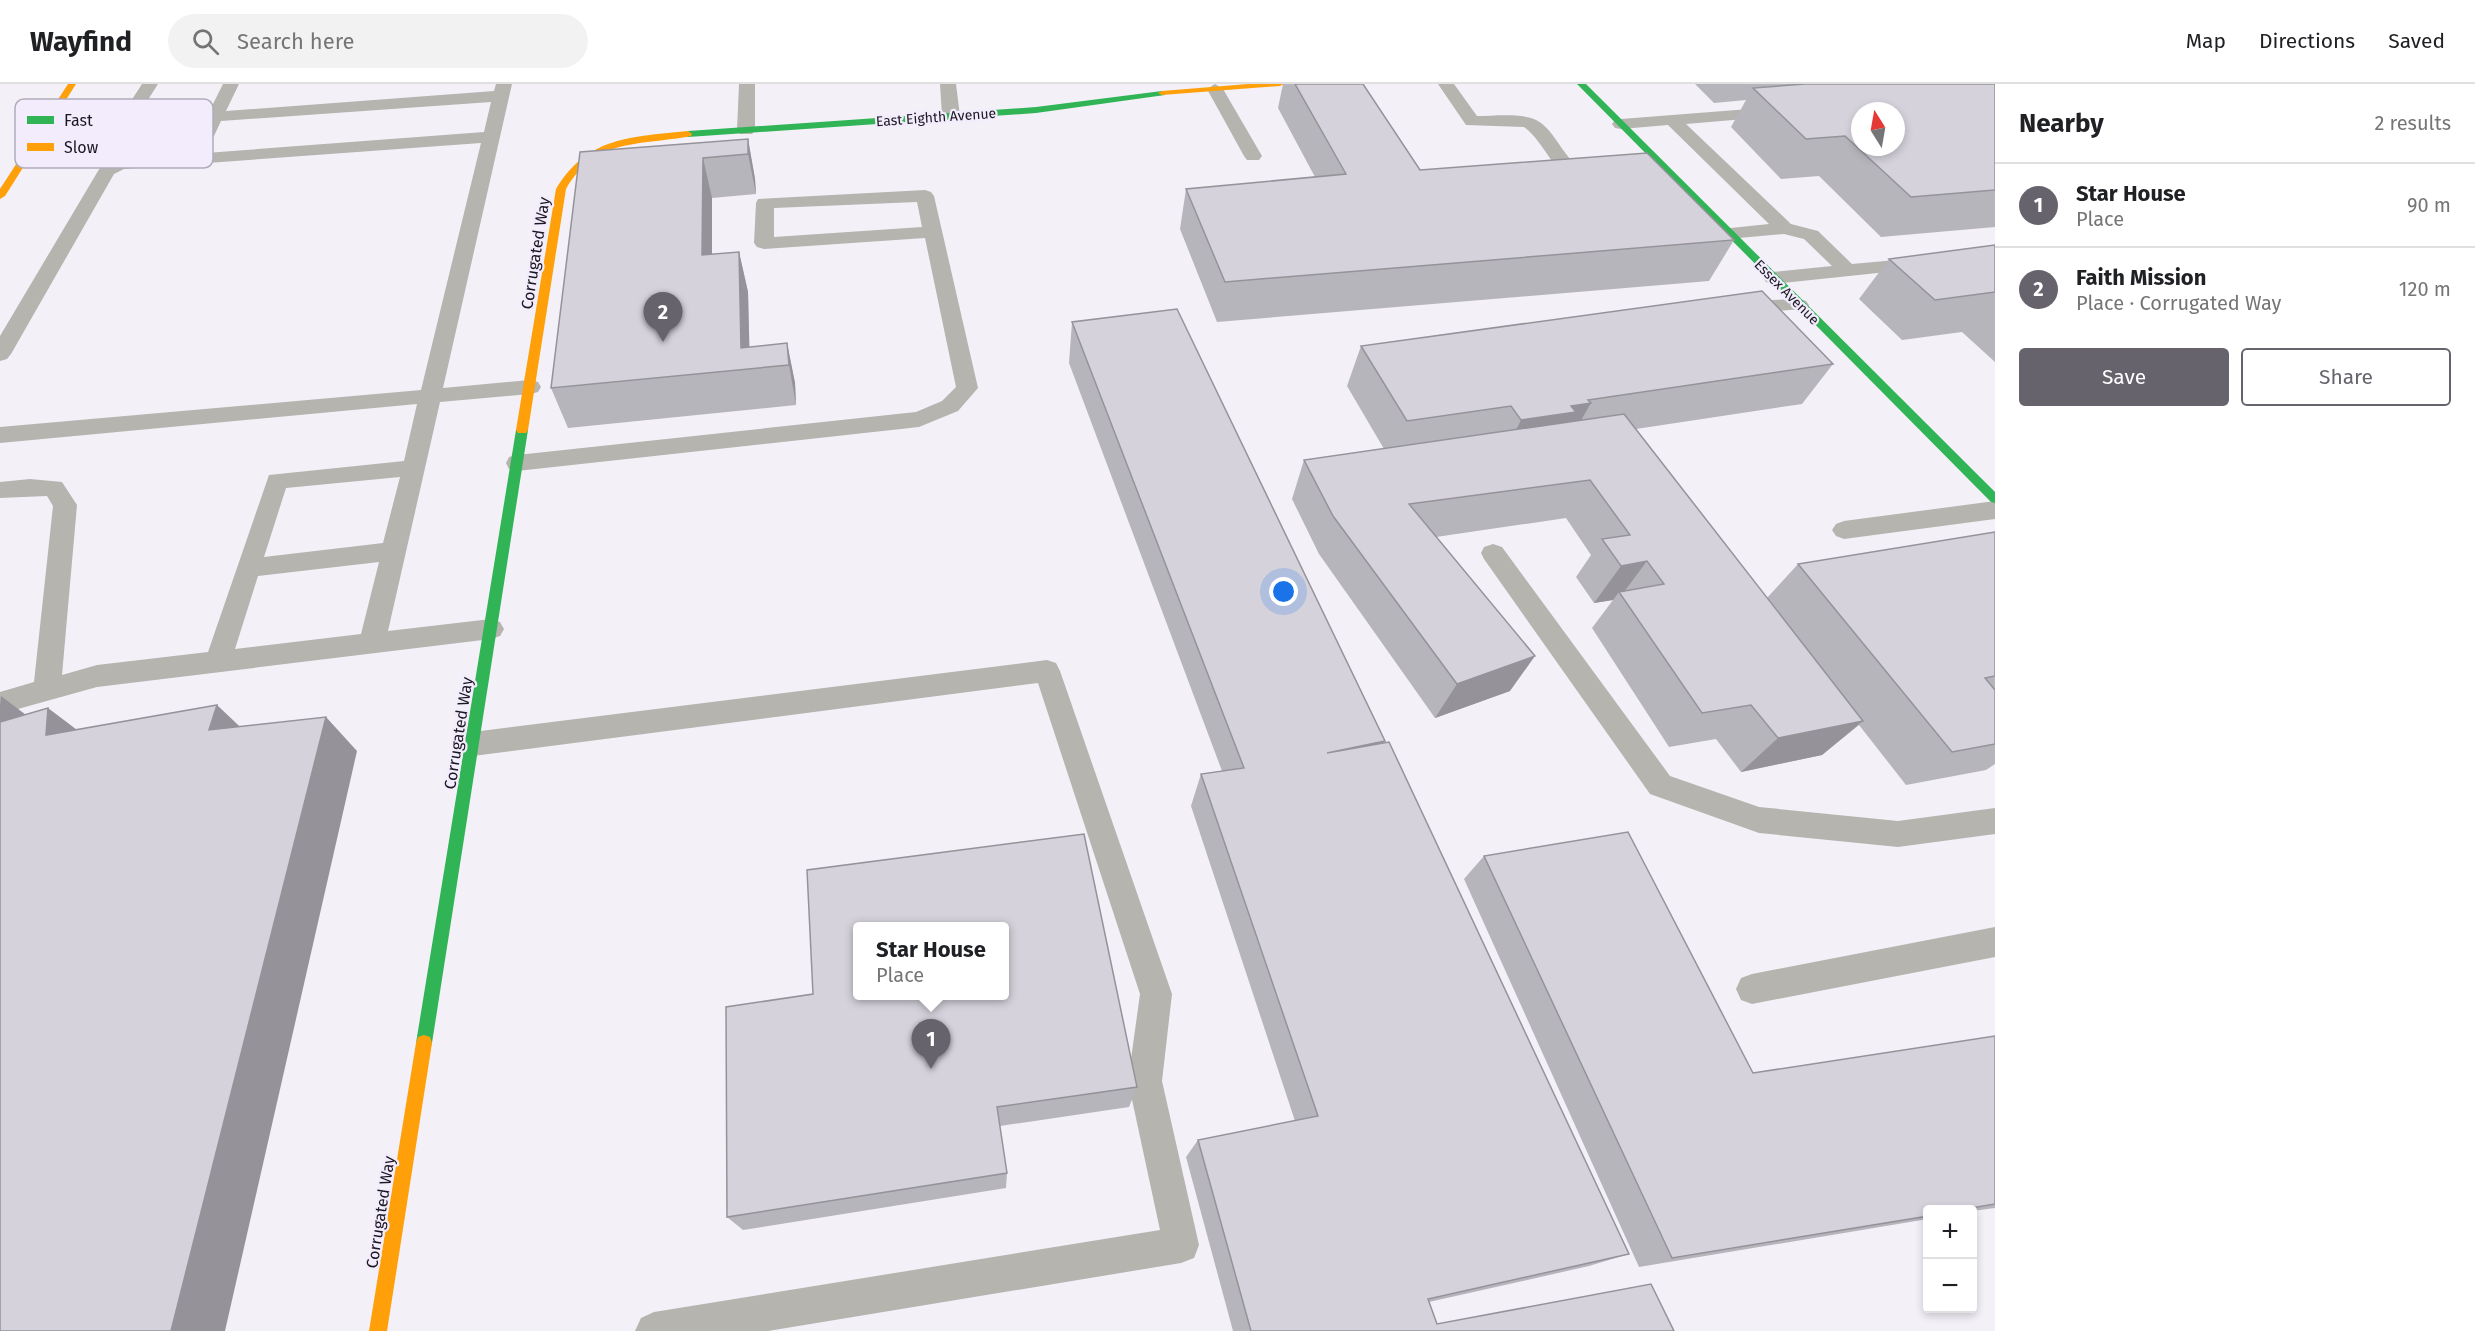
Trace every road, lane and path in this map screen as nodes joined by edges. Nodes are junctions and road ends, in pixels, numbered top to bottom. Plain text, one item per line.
1 (72, 84) edge
2 (150, 84) edge
3 (231, 84) edge
4 (526, 84) edge
5 (747, 84) edge
6 (948, 84) edge
7 (1280, 84) edge
8 (1446, 84) edge
9 (1581, 84) edge
10 (502, 88) edge
11 (1215, 89) junction
12 (62, 99) edge
13 (140, 99) edge
14 (1792, 111) edge
15 (215, 116) junction
16 (951, 116) junction
17 (213, 120) edge
18 (1672, 120) junction
19 (1621, 124) junction
20 (746, 130) junction
21 (491, 137) junction
22 (593, 151) joint
23 (1253, 156) dead end
24 (213, 157) edge
25 (18, 168) edge
26 (112, 168) edge
27 (1670, 174) junction
28 (1648, 175) edge
29 (1602, 179) edge
30 (0, 196) edge
31 (1784, 228) junction
32 (932, 232) junction
33 (1728, 233) junction
34 (1938, 262) edge
35 (1848, 271) junction
36 (1773, 278) junction
37 (1799, 305) junction
38 (1720, 308) edge
39 (0, 354) edge
40 (530, 387) junction
41 (430, 396) junction
42 (0, 435) edge
43 (518, 463) junction
44 (413, 468) junction
45 (0, 490) edge
46 (1995, 499) edge
47 (1995, 510) edge
48 (1844, 530) dead end
49 (394, 551) junction
50 (1493, 553) dead end
51 (249, 568) junction
52 (491, 629) junction
53 (372, 643) junction
54 (218, 660) junction
55 (47, 690) junction
56 (0, 703) edge
57 (472, 744) junction
58 (1995, 821) edge
59 (1995, 942) edge
60 (1752, 990) dead end
61 (378, 1331) edge
62 (654, 1331) edge

1 - 12 street
2 - 13 lane
3 - 15 lane
4 - 10 lane
5 - 20 lane
6 - 16 lane
7 - 11 street, East Eighth Avenue
8 - 29 lane
9 - 19 street, Essex Avenue
10 - 15 lane
10 - 21 lane
11 - 16 street, East Eighth Avenue
11 - 23 lane
14 - 18 lane
15 - 17 lane
16 - 20 street, East Eighth Avenue
18 - 19 lane
18 - 31 lane
19 - 27 street, Essex Avenue
20 - 22 street, East Eighth Avenue
21 - 24 lane
21 - 41 lane
22 - 40 street, Corrugated Way
25 - 30 street
26 - 39 lane
27 - 28 lane
27 - 33 street, Essex Avenue
31 - 33 lane
31 - 35 lane
32 - 32 lane
32 - 43 lane
33 - 36 street, Essex Avenue
34 - 35 lane
35 - 36 lane
36 - 37 street, Essex Avenue
37 - 38 lane
37 - 46 street, Essex Avenue
40 - 41 lane
40 - 43 street, Corrugated Way
41 - 42 lane
41 - 44 lane
43 - 52 street, Corrugated Way
44 - 49 lane
44 - 51 lane
45 - 55 lane
47 - 48 lane
49 - 51 lane
49 - 53 lane
50 - 58 lane
51 - 54 lane
52 - 53 lane
52 - 57 street, Corrugated Way
53 - 54 lane
54 - 55 lane
55 - 56 lane
57 - 61 street, Corrugated Way
57 - 62 lane
59 - 60 lane

